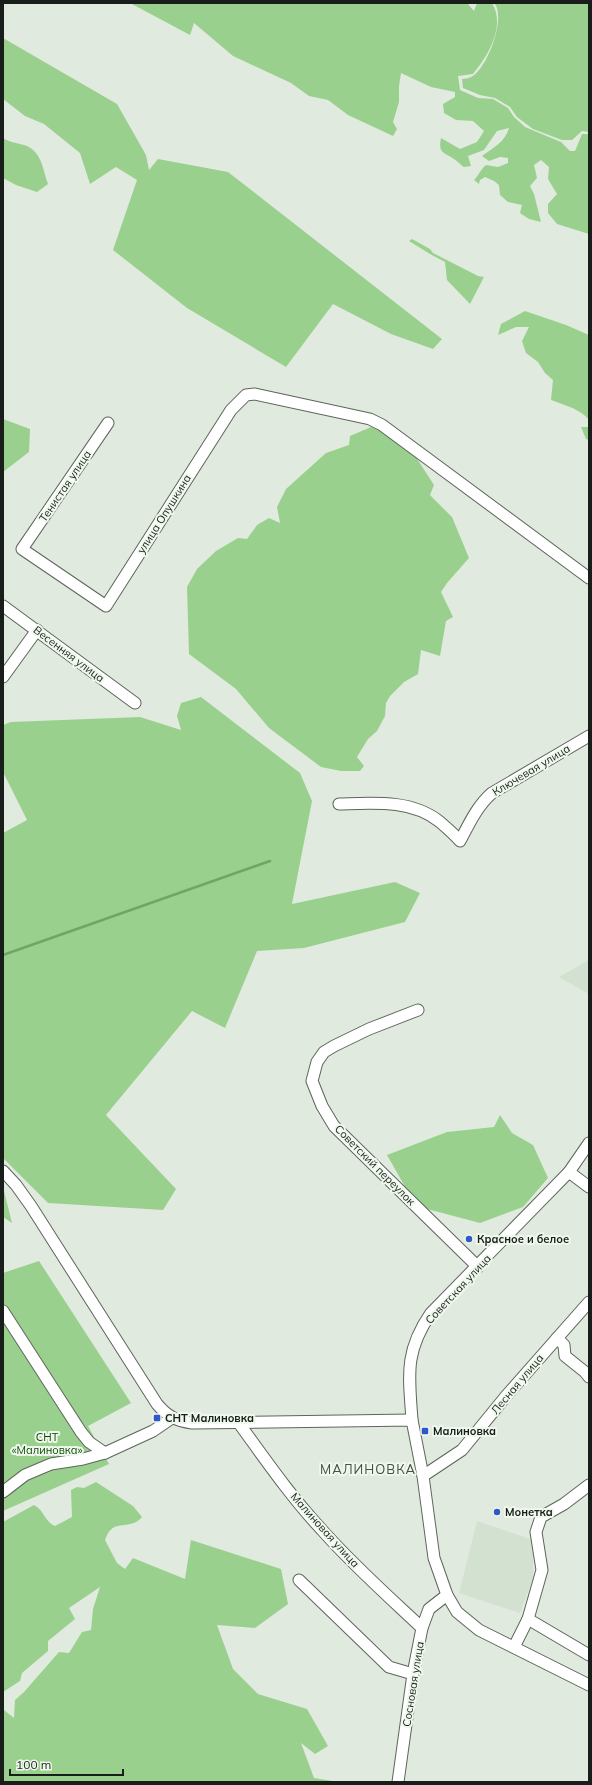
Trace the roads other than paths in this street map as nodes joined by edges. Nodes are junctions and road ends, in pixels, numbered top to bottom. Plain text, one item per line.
1 (108, 423) dead end
2 (22, 549) joint
3 (589, 578) edge
4 (3, 606) edge
5 (37, 630) junction
6 (3, 677) edge
7 (135, 703) dead end
8 (589, 736) edge
9 (339, 804) dead end
10 (418, 1010) dead end
11 (589, 1143) edge
12 (3, 1171) edge
13 (569, 1172) junction
14 (589, 1187) edge
15 (478, 1267) junction
16 (589, 1302) edge
17 (3, 1311) edge
18 (557, 1338) junction
19 (589, 1377) edge
20 (172, 1418) junction
21 (412, 1420) junction
22 (238, 1422) junction
23 (105, 1453) junction
24 (423, 1476) junction
25 (589, 1485) edge
26 (3, 1492) edge
27 (299, 1580) dead end
28 (447, 1595) junction
29 (528, 1619) junction
30 (422, 1628) junction
31 (514, 1647) junction
32 (589, 1655) edge
33 (413, 1674) junction
34 (589, 1685) edge
35 (398, 1782) edge

1 - 2 street, Тенистая улица
2 - 3 street, улица Опушкина
4 - 5 street, Весенняя улица
5 - 6 street
5 - 7 street, Весенняя улица
8 - 9 street, Ключевая улица
10 - 15 street, Советский переулок
11 - 13 street, Советская улица
12 - 20 street
13 - 14 street
13 - 15 street, Советская улица
15 - 21 street, Советская улица
16 - 18 street, Лесная улица
17 - 23 street
18 - 19 street
18 - 24 street, Лесная улица
20 - 22 street
20 - 23 street
21 - 22 street
21 - 24 street, Советская улица
22 - 30 street, Малиновая улица
23 - 26 street
24 - 28 street, Советская улица
25 - 29 street
27 - 33 street
28 - 30 street, Сосновая улица
28 - 31 street, Советская улица
29 - 31 street
29 - 32 street
30 - 33 street, Сосновая улица
31 - 34 street, Советская улица
33 - 35 street, Сосновая улица

